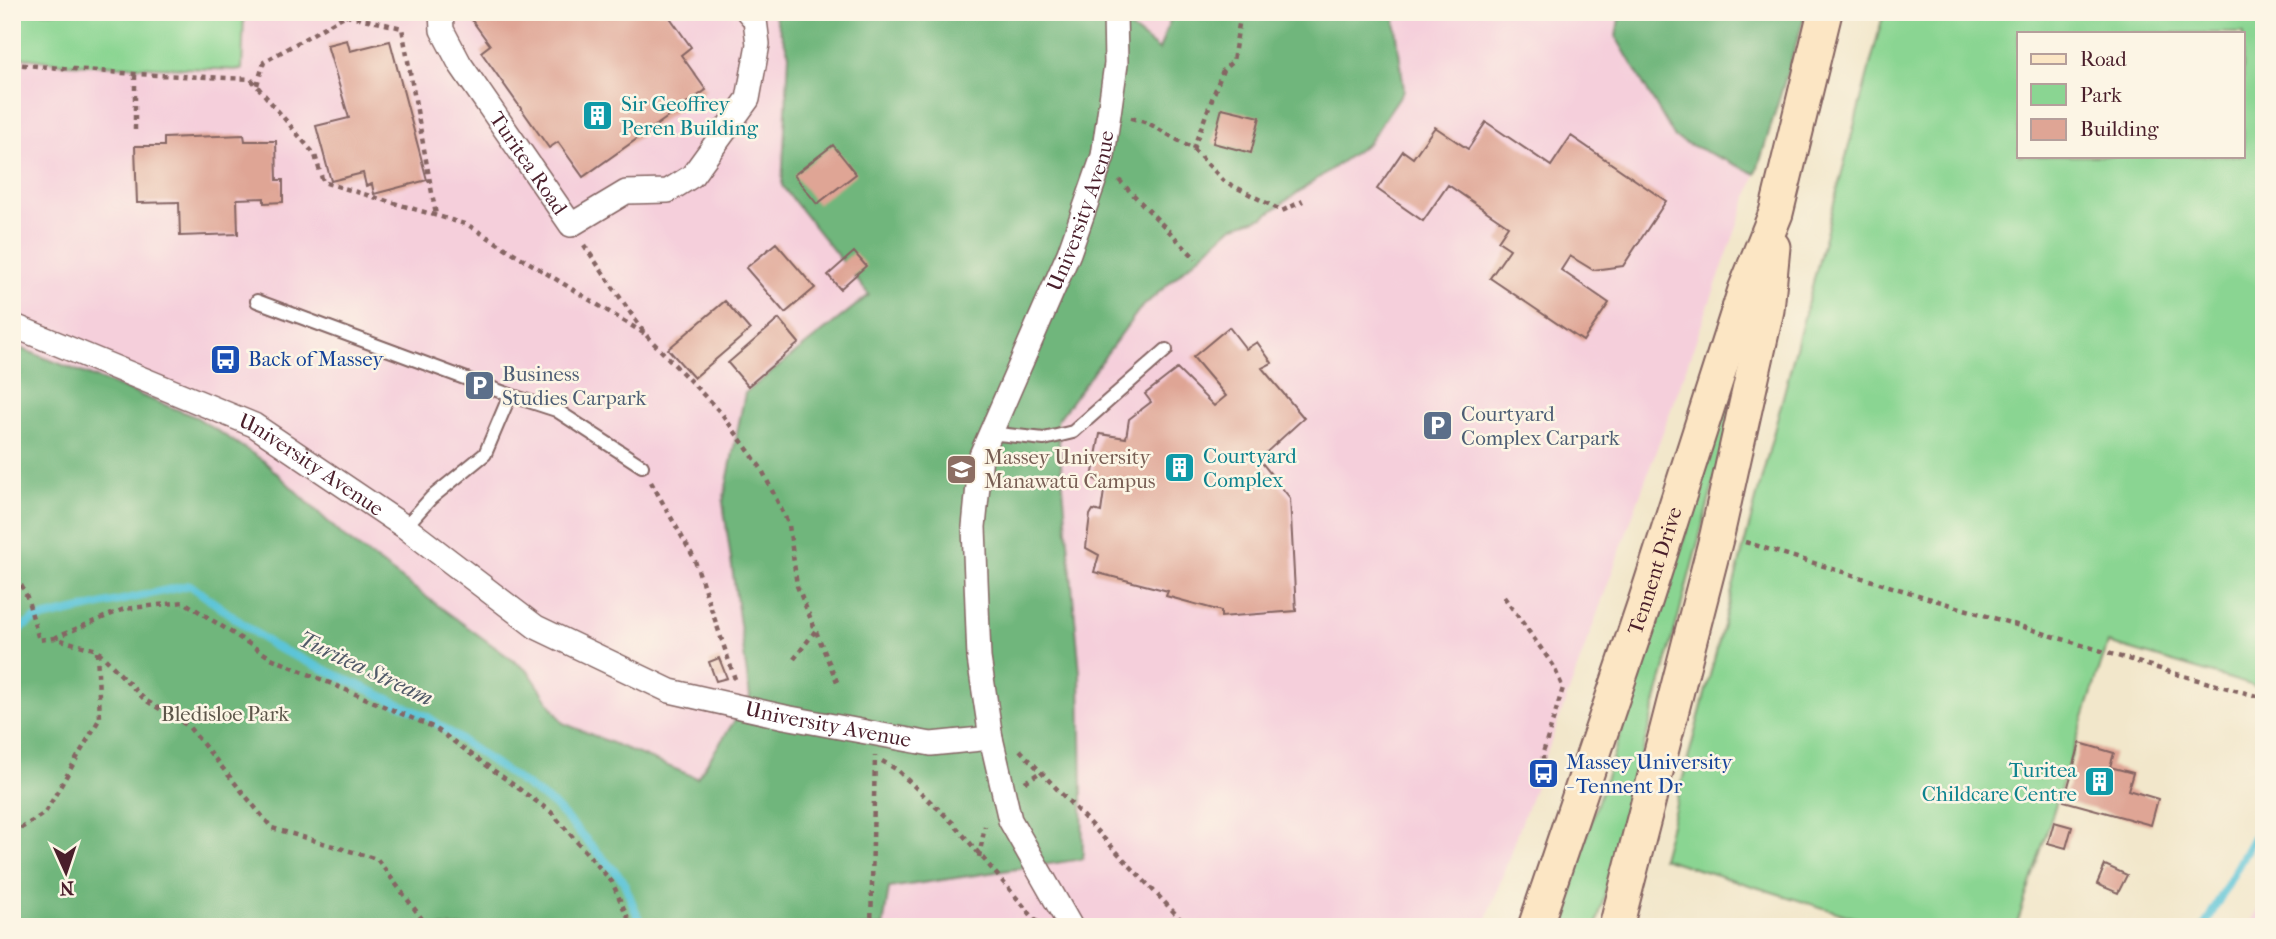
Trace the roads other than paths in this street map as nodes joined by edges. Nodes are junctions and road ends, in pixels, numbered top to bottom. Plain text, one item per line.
1 (441, 12) edge
2 (1115, 12) edge
3 (1825, 12) edge
4 (758, 15) edge
5 (1776, 213) junction
6 (257, 301) dead end
7 (12, 325) edge
8 (1166, 350) dead end
9 (510, 395) junction
10 (989, 433) junction
11 (642, 467) road end
12 (405, 527) junction
13 (1002, 738) junction
14 (1071, 927) edge
15 (1535, 927) edge
16 (1616, 927) edge

1 - 4 street, Turitea Road
2 - 10 street, University Avenue
3 - 5 main road, Tennent Drive
5 - 15 main road, Tennent Drive
5 - 16 main road, Tennent Drive
6 - 9 lane
7 - 12 street, University Avenue
8 - 10 lane
9 - 11 lane
9 - 12 lane
10 - 13 street, University Avenue
12 - 13 street, University Avenue
13 - 14 street

